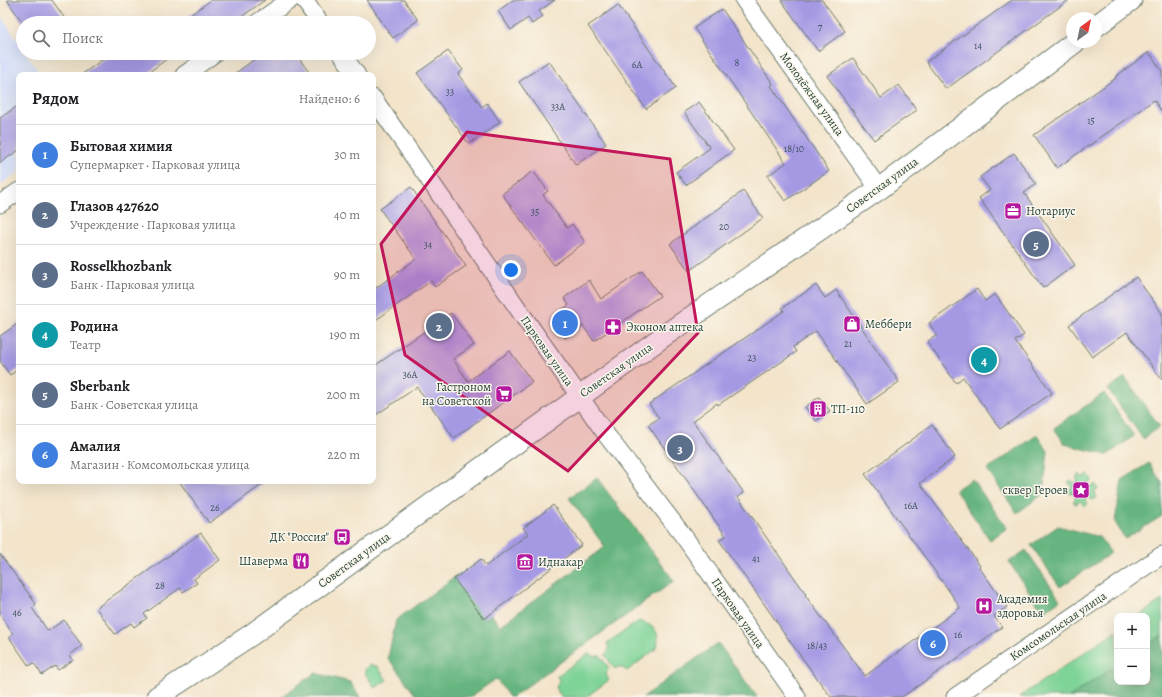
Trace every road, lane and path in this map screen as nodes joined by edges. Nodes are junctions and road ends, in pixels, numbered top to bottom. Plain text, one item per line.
1 (290, 0) edge
2 (304, 0) edge
3 (744, 0) edge
4 (1132, 0) edge
5 (267, 16) edge
6 (315, 16) edge
7 (1102, 22) edge
8 (1067, 48) edge
9 (205, 60) edge
10 (346, 60) edge
11 (188, 72) edge
12 (355, 72) edge
13 (376, 102) edge
14 (879, 189) junction
15 (16, 193) edge
16 (0, 204) edge
17 (579, 396) junction
18 (1162, 555) edge
19 (157, 697) edge
20 (797, 697) edge
21 (955, 697) edge

1 - 5 street
2 - 6 street
3 - 14 street, Молодёжная улица
4 - 7 street
8 - 14 street, Советская улица
9 - 11 street
10 - 12 street
13 - 17 street, Парковая улица
14 - 17 street, Советская улица
15 - 16 street
17 - 19 street, Советская улица
17 - 20 street, Парковая улица
18 - 21 street, Комсомольская улица

